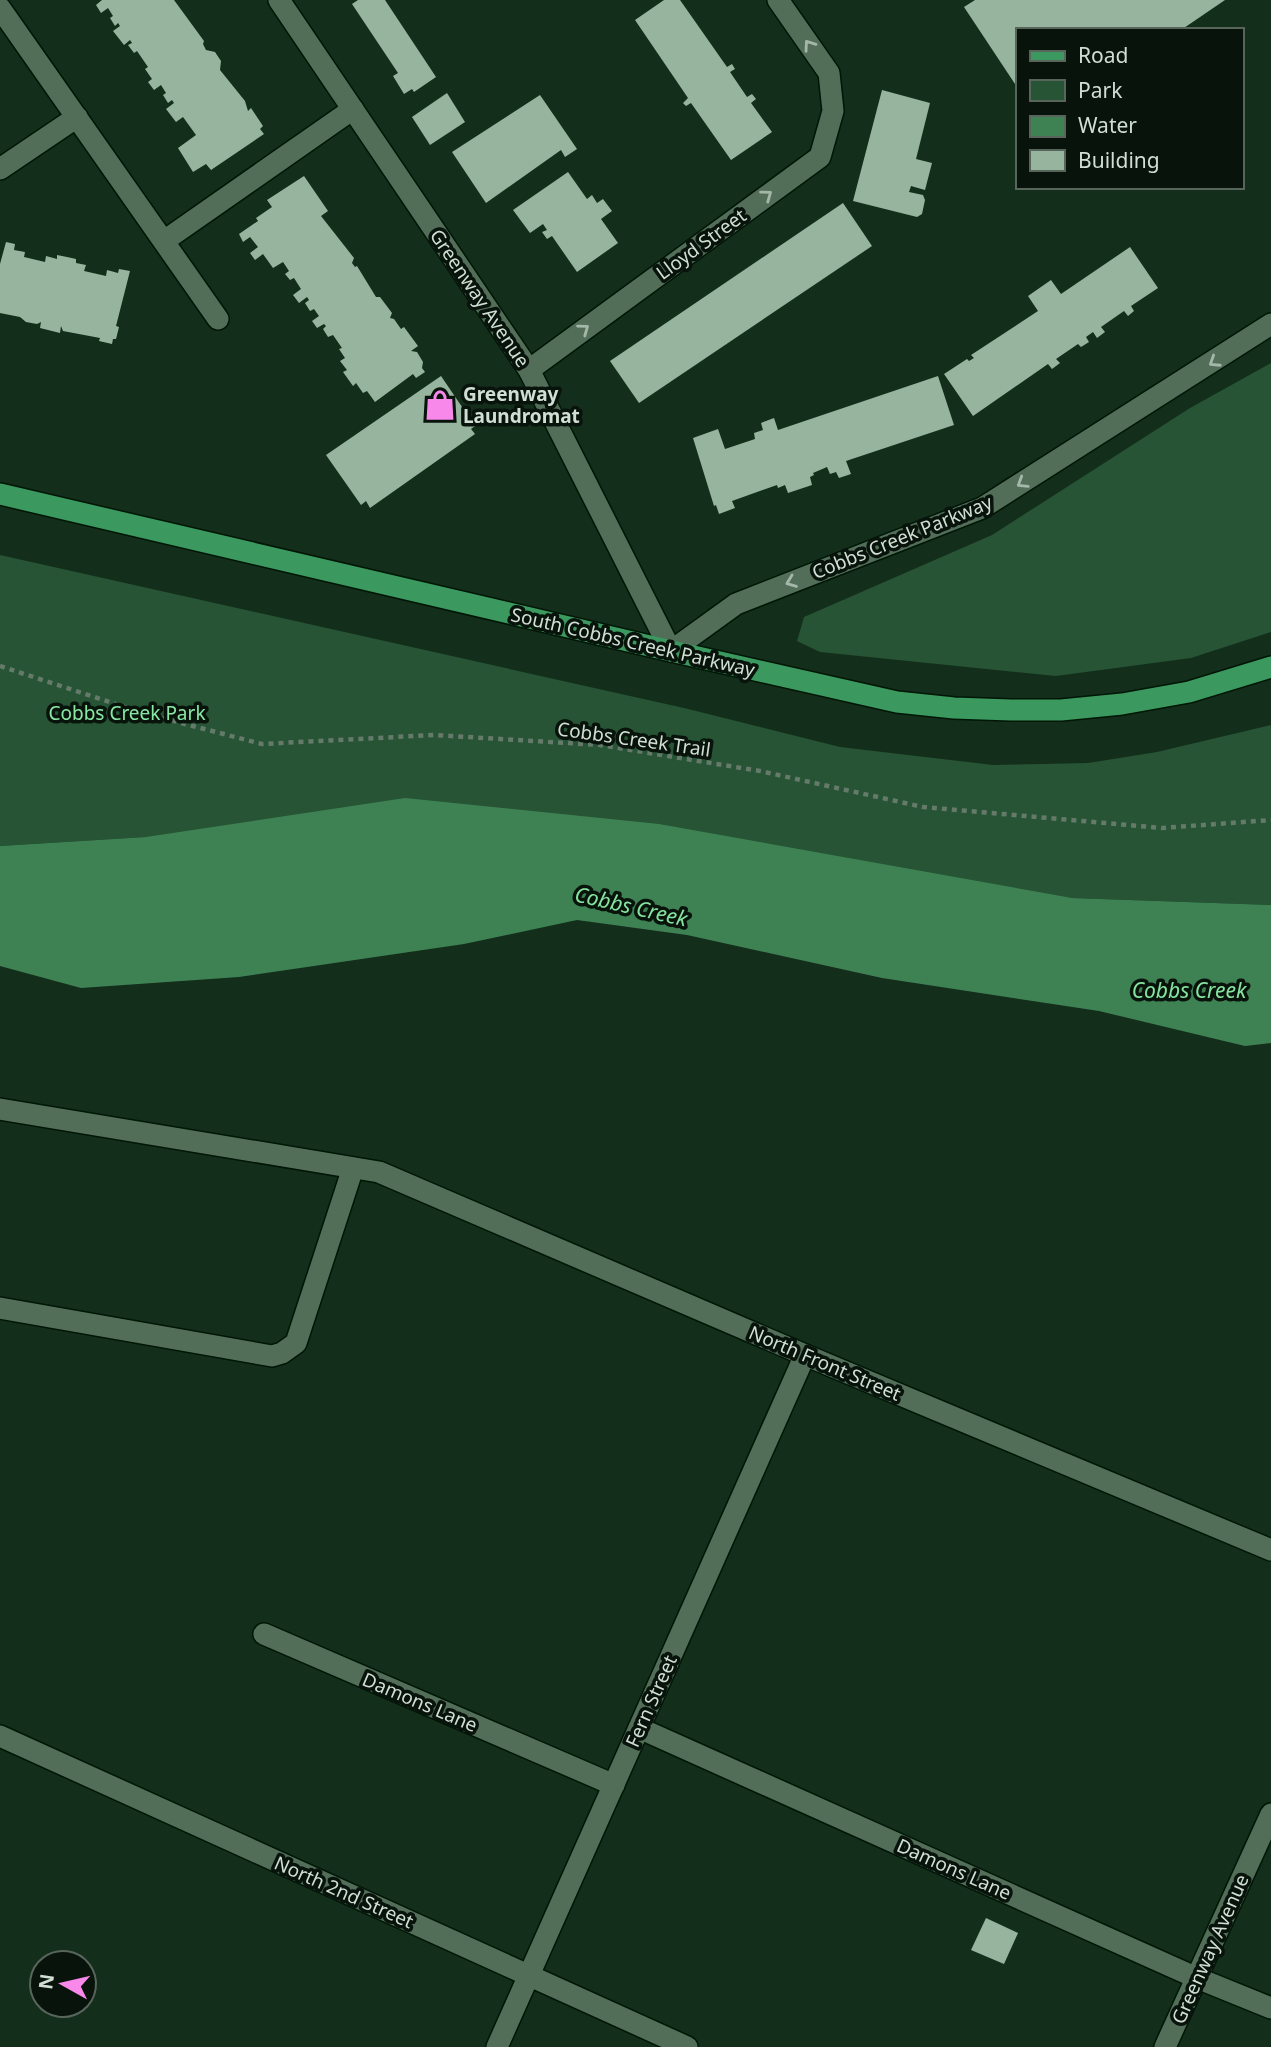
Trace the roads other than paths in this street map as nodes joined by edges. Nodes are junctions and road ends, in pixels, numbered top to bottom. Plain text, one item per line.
1 (279, 0) edge
2 (778, 0) edge
3 (0, 8) edge
4 (353, 110) junction
5 (77, 117) junction
6 (0, 169) edge
7 (164, 241) junction
8 (219, 319) dead end
9 (1271, 324) edge
10 (528, 370) junction
11 (0, 494) edge
12 (671, 651) junction
13 (1271, 667) edge
14 (0, 1109) edge
15 (353, 1168) junction
16 (0, 1308) edge
17 (805, 1355) junction
18 (1271, 1550) edge
19 (264, 1634) dead end
20 (639, 1728) junction
21 (0, 1736) edge
22 (614, 1785) junction
23 (1271, 1814) edge
24 (529, 1976) junction
25 (1197, 1978) junction
26 (1271, 2008) edge
27 (497, 2047) edge
28 (687, 2047) edge
29 (1166, 2047) edge

1 - 4 street, Greenway Avenue
10 -> 2 street, Lloyd Street
3 - 5 street
4 - 7 street
4 - 10 street, Greenway Avenue
5 - 6 street
5 - 7 street
7 - 8 street
9 -> 12 street, Cobbs Creek Parkway
10 - 12 street, Greenway Avenue
11 - 12 main road, South Cobbs Creek Parkway
12 - 13 main road, South Cobbs Creek Parkway
14 - 15 street, North Front Street
15 - 16 street
15 - 17 street, North Front Street
17 - 18 street, North Front Street
17 - 20 street, Fern Street
19 - 22 street, Damons Lane
20 - 22 street, Fern Street
20 - 25 street, Damons Lane
21 - 24 street, North 2nd Street
22 - 24 street, Fern Street
23 - 25 street, Greenway Avenue
24 - 27 street, Fern Street
24 - 28 street, North 2nd Street
25 - 26 street, Damons Lane
25 - 29 street, Greenway Avenue

